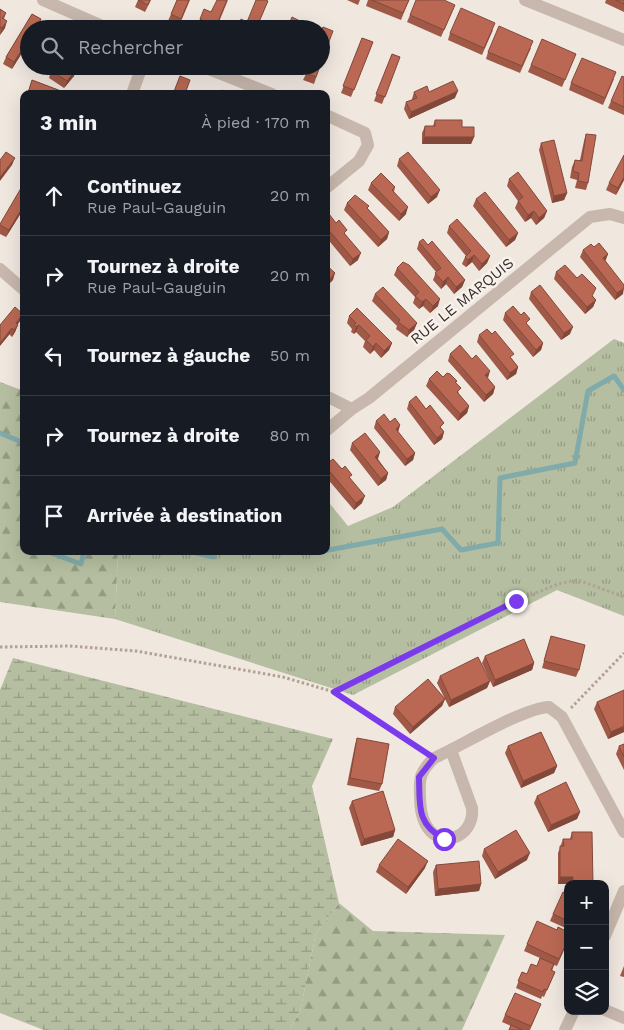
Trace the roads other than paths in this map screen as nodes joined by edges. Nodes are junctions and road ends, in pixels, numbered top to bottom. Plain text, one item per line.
1 (43, 0) edge
2 (525, 0) edge
3 (89, 20) edge
4 (624, 40) edge
5 (139, 75) edge
6 (224, 75) edge
7 (133, 90) edge
8 (262, 90) edge
9 (330, 116) edge
10 (330, 185) edge
11 (624, 218) edge
12 (0, 269) edge
13 (20, 286) edge
14 (330, 398) edge
15 (352, 408) junction
16 (330, 427) edge
17 (451, 750) junction
18 (624, 832) edge
19 (624, 891) edge
20 (609, 927) edge
21 (609, 1012) edge
22 (572, 1015) edge
23 (624, 1018) edge
24 (566, 1030) edge

1 - 3 street
2 - 4 street
5 - 7 street
6 - 8 street
9 - 10 street
11 - 15 street, RUE LE MARQUIS
12 - 13 street
14 - 15 street
15 - 16 street, RUE LE MARQUIS
17 - 17 street
17 - 18 street
19 - 20 street
21 - 23 street
22 - 24 street

